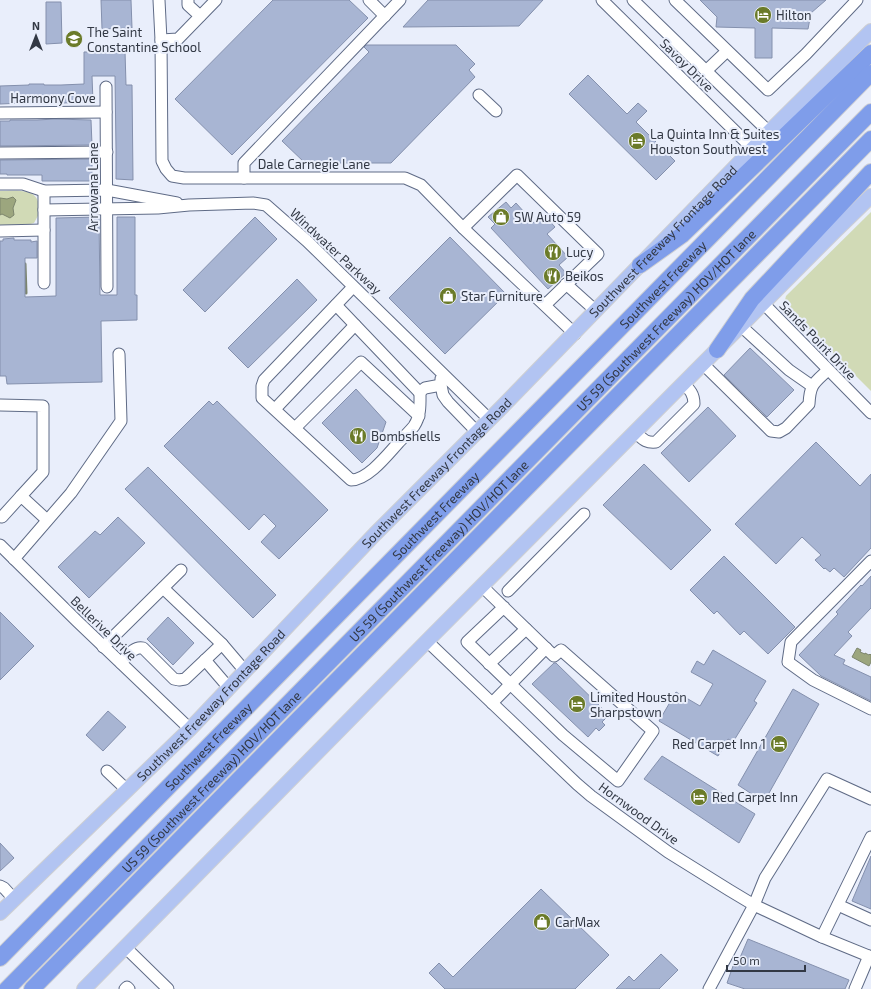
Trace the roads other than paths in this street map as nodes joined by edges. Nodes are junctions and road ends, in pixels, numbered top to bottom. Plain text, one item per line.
1 (160, 0) edge
2 (188, 0) edge
3 (216, 0) edge
4 (369, 0) edge
5 (400, 0) edge
6 (602, 0) edge
7 (633, 0) edge
8 (675, 0) edge
9 (857, 0) edge
10 (200, 16) junction
11 (385, 16) junction
12 (871, 31) edge
13 (161, 40) junction
14 (727, 51) junction
15 (871, 53) edge
16 (706, 71) junction
17 (871, 73) edge
18 (106, 87) dead end
19 (479, 95) dead end
20 (496, 111) dead end
21 (106, 112) junction
22 (871, 112) edge
23 (0, 113) edge
24 (769, 132) junction
25 (871, 139) edge
26 (753, 149) junction
27 (0, 152) edge
28 (106, 152) junction
29 (871, 172) edge
30 (244, 178) junction
31 (0, 184) edge
32 (106, 190) junction
33 (44, 191) junction
34 (871, 196) edge
35 (189, 205) junction
36 (44, 210) junction
37 (106, 210) junction
38 (463, 228) junction
39 (44, 230) junction
40 (0, 231) edge
41 (640, 265) junction
42 (44, 283) dead end
43 (566, 284) junction
44 (353, 286) junction
45 (107, 287) dead end
46 (763, 303) junction
47 (336, 305) junction
48 (545, 305) junction
49 (596, 311) junction
50 (355, 325) junction
51 (741, 326) junction
52 (574, 334) junction
53 (717, 350) junction
54 (119, 354) dead end
55 (703, 364) junction
56 (828, 370) junction
57 (440, 372) junction
58 (683, 383) junction
59 (441, 385) junction
60 (812, 386) junction
61 (420, 393) junction
62 (0, 405) edge
63 (275, 410) junction
64 (871, 413) edge
65 (419, 416) junction
66 (490, 420) junction
67 (295, 428) junction
68 (477, 432) junction
69 (636, 432) junction
70 (21, 496) junction
71 (584, 514) dead end
72 (2, 517) dead end
73 (47, 520) junction
74 (0, 545) edge
75 (14, 558) junction
76 (871, 561) edge
77 (181, 570) dead end
78 (482, 586) junction
79 (162, 588) junction
80 (508, 591) dead end
81 (504, 607) junction
82 (526, 629) junction
83 (427, 641) junction
84 (222, 644) junction
85 (103, 647) junction
86 (546, 648) junction
87 (205, 660) junction
88 (120, 663) junction
89 (489, 664) junction
90 (245, 671) junction
91 (510, 685) junction
92 (229, 688) junction
93 (492, 703) junction
94 (871, 709) edge
95 (190, 729) junction
96 (107, 771) dead end
97 (127, 790) junction
98 (871, 799) edge
99 (871, 837) edge
100 (0, 886) edge
101 (14, 899) junction
102 (754, 905) junction
103 (838, 905) junction
104 (0, 913) edge
105 (871, 920) edge
106 (822, 937) junction
107 (125, 947) junction
108 (870, 956) edge
109 (0, 958) edge
110 (7, 989) edge
111 (32, 989) edge
112 (84, 989) edge
113 (125, 989) edge
114 (129, 989) edge
115 (168, 989) edge
116 (709, 989) edge
117 (855, 989) edge

1 - 13 street, Dale Carnegie Lane
2 - 10 street
3 - 10 street
4 - 11 street
5 - 11 street
6 - 26 street, Savoy Drive
7 - 16 street, Savoy Drive
8 - 14 street
9 - 14 street
10 - 13 street
11 - 30 street
12 - 24 main road, Southwest Freeway Frontage Road
13 - 30 street, Dale Carnegie Lane
14 - 16 street
15 - 41 highway
16 - 24 street, Savoy Drive
17 - 109 highway, Southwest Freeway
18 - 21 street, Arrowana Lane
19 - 20 street
21 - 23 street, Harmony Cove
21 - 28 street, Arrowana Lane
22 - 110 highway, US 59 (Southwest Freeway) HOV/HOT lane
24 - 26 main road, Southwest Freeway Frontage Road
25 - 111 highway
26 - 41 main road, Southwest Freeway Frontage Road
27 - 28 street
28 - 32 street, Arrowana Lane
29 - 53 highway
30 - 38 street, Dale Carnegie Lane
31 - 33 street, Windwater Parkway
32 - 33 street, Windwater Parkway
32 - 35 street, Windwater Parkway
32 - 37 street, Arrowana Lane
33 - 36 street
34 - 46 main road
35 - 37 street, Windwater Parkway
35 - 44 street, Windwater Parkway
36 - 37 street, Windwater Parkway
36 - 39 street
37 - 45 street, Arrowana Lane
38 - 43 street
38 - 48 street, Dale Carnegie Lane
39 - 40 street
39 - 42 street
41 - 49 main road, Southwest Freeway Frontage Road
43 - 48 street
43 - 49 street
44 - 47 street
44 - 57 street, Windwater Parkway
46 - 51 main road
46 - 56 street, Sands Point Drive
47 - 50 street
47 - 63 street
48 - 52 street, Dale Carnegie Lane
49 - 52 main road, Southwest Freeway Frontage Road
50 - 61 street
50 - 63 street
51 - 53 main road
51 - 60 street
52 - 66 main road, Southwest Freeway Frontage Road
53 - 55 main road
54 - 73 street
55 - 58 main road
55 - 60 street
56 - 60 street
56 - 64 street, Sands Point Drive
57 - 59 street
57 - 66 street, Windwater Parkway
58 - 69 main road
58 - 69 street
59 - 61 street
59 - 68 street
61 - 65 street
62 - 70 street
63 - 67 street
65 - 67 street
65 - 67 street
66 - 68 main road, Southwest Freeway Frontage Road
68 - 90 main road, Southwest Freeway Frontage Road
69 - 78 main road
70 - 72 street
70 - 73 street
71 - 80 street
73 - 75 street
74 - 75 street, Bellerive Drive
75 - 85 street, Bellerive Drive
76 - 94 street
77 - 79 street
78 - 81 street
78 - 83 main road
79 - 84 street
79 - 85 street
81 - 82 street
81 - 89 street
82 - 86 street
82 - 89 street
83 - 93 street, Hornwood Drive
83 - 107 main road
84 - 87 street
84 - 90 street
85 - 88 street, Bellerive Drive
86 - 91 street
86 - 91 street
87 - 88 street
87 - 92 street
88 - 95 street, Bellerive Drive
89 - 91 street
90 - 92 main road, Southwest Freeway Frontage Road
91 - 93 street
92 - 95 main road, Southwest Freeway Frontage Road
93 - 102 street, Hornwood Drive
95 - 97 main road, Southwest Freeway Frontage Road
96 - 97 street
97 - 101 main road, Southwest Freeway Frontage Road
98 - 102 street
99 - 103 street
100 - 101 street
101 - 104 main road, Southwest Freeway Frontage Road
102 - 106 street, Hornwood Drive
102 - 116 street
103 - 105 street
103 - 106 street
106 - 108 street, Hornwood Drive
107 - 112 main road
107 - 115 street
108 - 117 street
113 - 114 street

